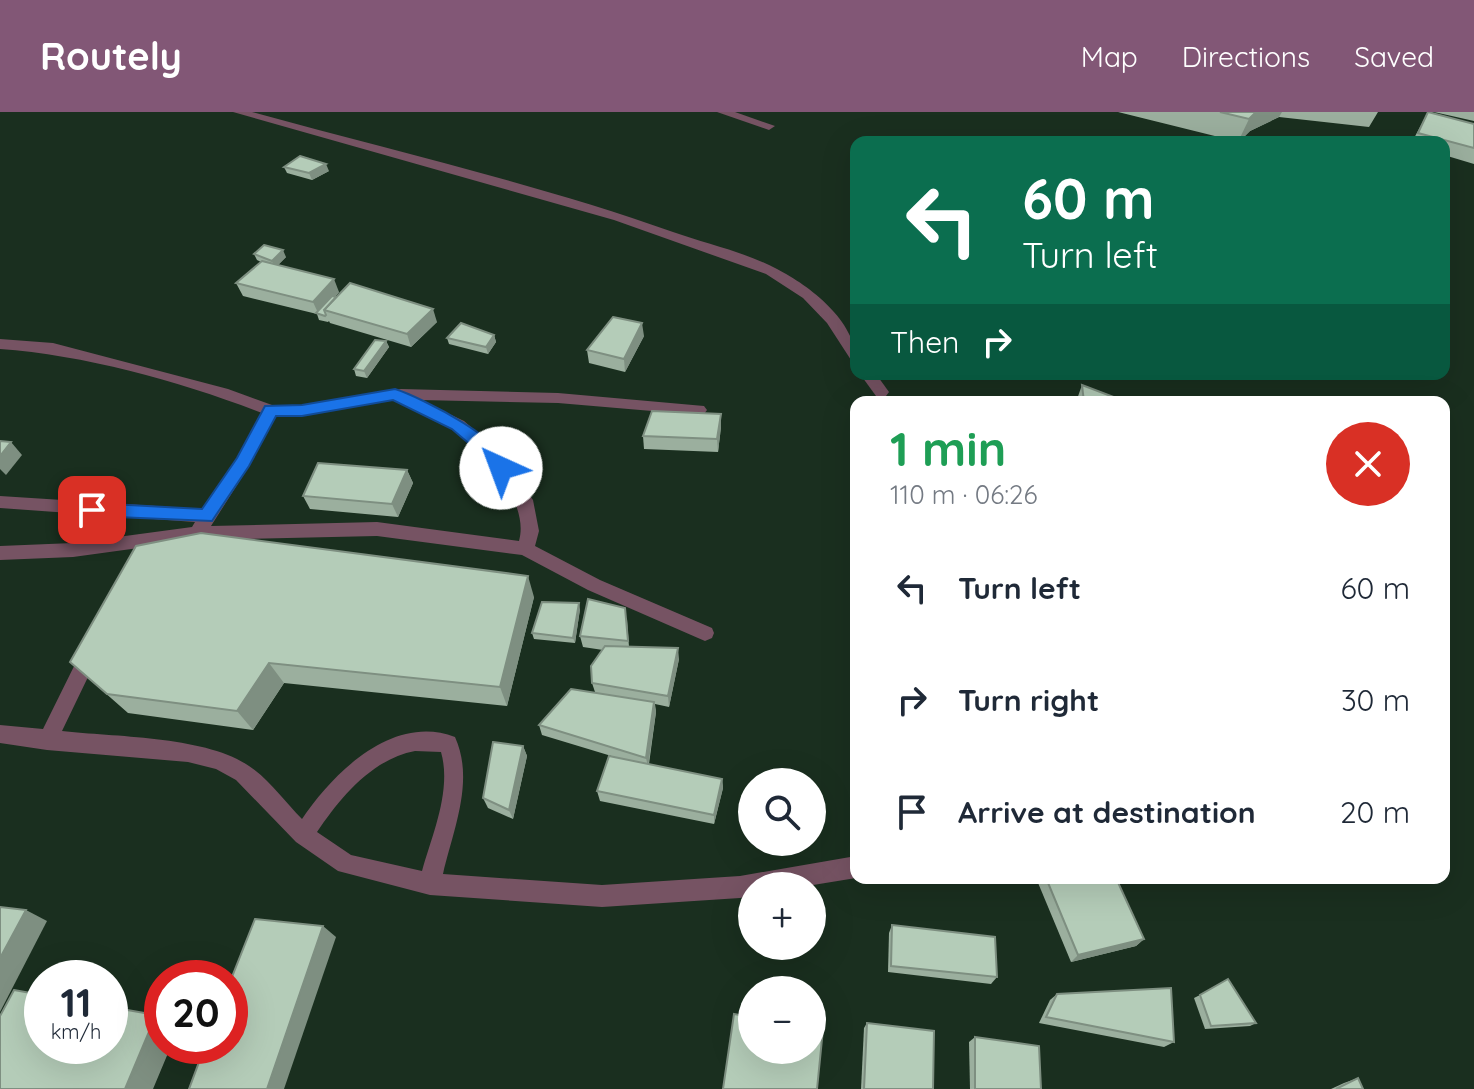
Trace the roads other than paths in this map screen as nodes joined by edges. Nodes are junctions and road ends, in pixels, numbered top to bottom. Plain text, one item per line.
1 (239, 112) edge
2 (723, 112) edge
3 (769, 126) dead end
4 (0, 344) edge
5 (850, 347) edge
6 (872, 380) edge
7 (881, 392) dead end
8 (395, 394) junction
9 (271, 410) junction
10 (699, 410) edge
11 (0, 502) edge
12 (206, 516) junction
13 (197, 533) junction
14 (158, 539) junction
15 (525, 549) junction
16 (0, 553) edge
17 (145, 559) edge
18 (705, 633) dead end
19 (99, 637) edge
20 (0, 734) edge
21 (47, 741) junction
22 (303, 835) junction
23 (850, 868) edge
24 (430, 884) junction

1 - 5 lane
2 - 3 lane
4 - 9 lane
6 - 7 lane
8 - 9 lane
8 - 10 lane
8 - 15 lane
9 - 12 lane
11 - 12 lane
12 - 13 lane
13 - 14 lane
13 - 15 lane
14 - 16 lane
14 - 17 lane
15 - 18 lane
19 - 21 lane
20 - 21 lane
21 - 22 lane
22 - 24 lane
22 - 24 lane
23 - 24 lane

